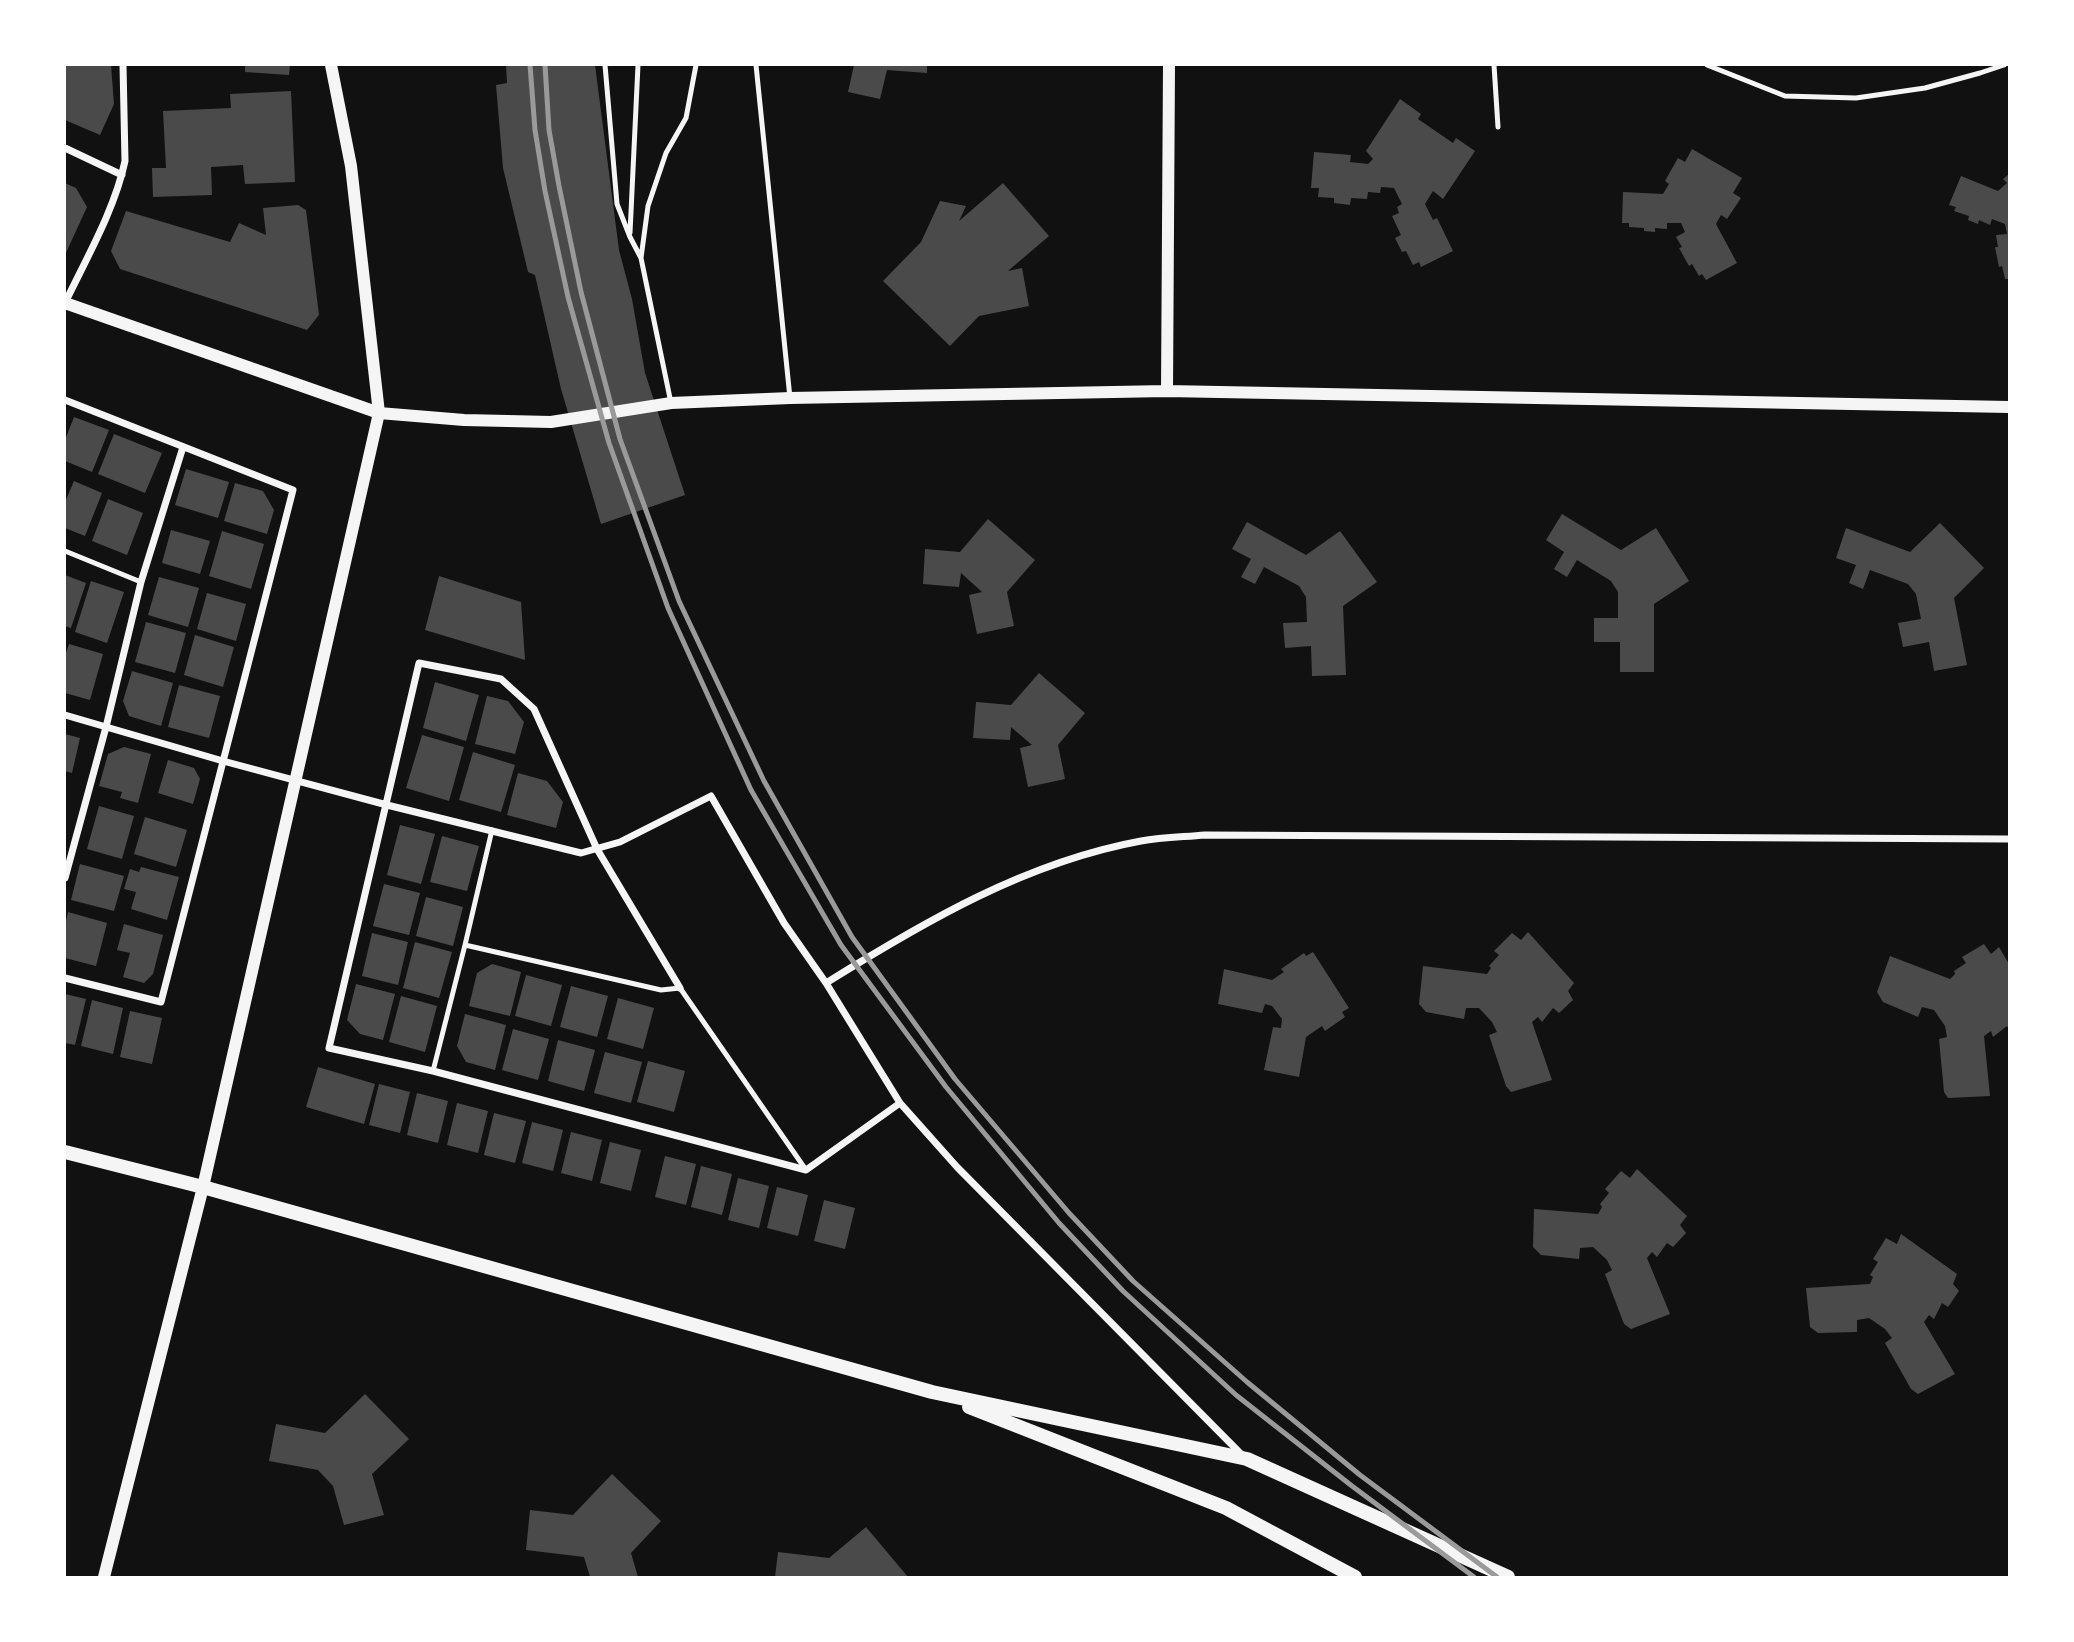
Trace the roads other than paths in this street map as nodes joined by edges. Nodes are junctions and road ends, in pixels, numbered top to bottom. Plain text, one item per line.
1 (123, 65) edge
2 (331, 65) edge
3 (605, 65) edge
4 (638, 65) edge
5 (696, 65) edge
6 (756, 65) edge
7 (1169, 65) edge
8 (1494, 65) edge
9 (1707, 65) edge
10 (2004, 65) edge
11 (1498, 127) dead end
12 (65, 148) edge
13 (122, 175) junction
14 (629, 237) junction
15 (641, 258) junction
16 (65, 303) edge
17 (1167, 391) junction
18 (790, 398) junction
19 (65, 400) edge
20 (671, 403) junction
21 (2009, 407) edge
22 (379, 413) junction
23 (183, 447) junction
24 (65, 551) edge
25 (141, 582) junction
26 (65, 715) edge
27 (106, 727) junction
28 (223, 761) junction
29 (294, 779) junction
30 (387, 805) junction
31 (492, 830) junction
32 (2009, 839) edge
33 (597, 849) junction
34 (65, 878) edge
35 (465, 945) junction
36 (65, 978) edge
37 (826, 983) junction
38 (680, 988) junction
39 (433, 1071) junction
40 (900, 1103) junction
41 (65, 1152) edge
42 (806, 1170) junction
43 (203, 1187) junction
44 (932, 1392) junction
45 (1247, 1459) junction
46 (104, 1577) edge
47 (1355, 1577) edge
48 (1508, 1577) edge

1 - 13 street
2 - 22 street
3 - 14 lane
4 - 14 lane
5 - 15 lane
6 - 18 lane
7 - 17 street
8 - 11 lane
9 - 10 lane
12 - 13 street
13 - 16 street
14 - 15 lane
15 - 20 lane
16 - 22 street
17 - 18 street
17 - 21 street
18 - 20 street
19 - 23 street
20 - 22 street
22 - 29 street
23 - 25 street
23 - 28 street
24 - 25 lane
25 - 27 street
26 - 27 street
27 - 28 street
27 - 34 street
28 - 29 street
28 - 36 street
29 - 30 street
29 - 43 street
30 - 31 street
30 - 33 street
30 - 39 street
31 - 33 street
31 - 35 lane
32 - 37 street
33 - 37 street
33 - 38 street
35 - 38 lane
35 - 39 lane
37 - 40 street
38 - 42 lane
39 - 42 street
40 - 42 street
40 - 45 street
41 - 43 main road
43 - 44 main road
43 - 46 street
44 - 45 main road
44 - 47 main road
45 - 48 main road

